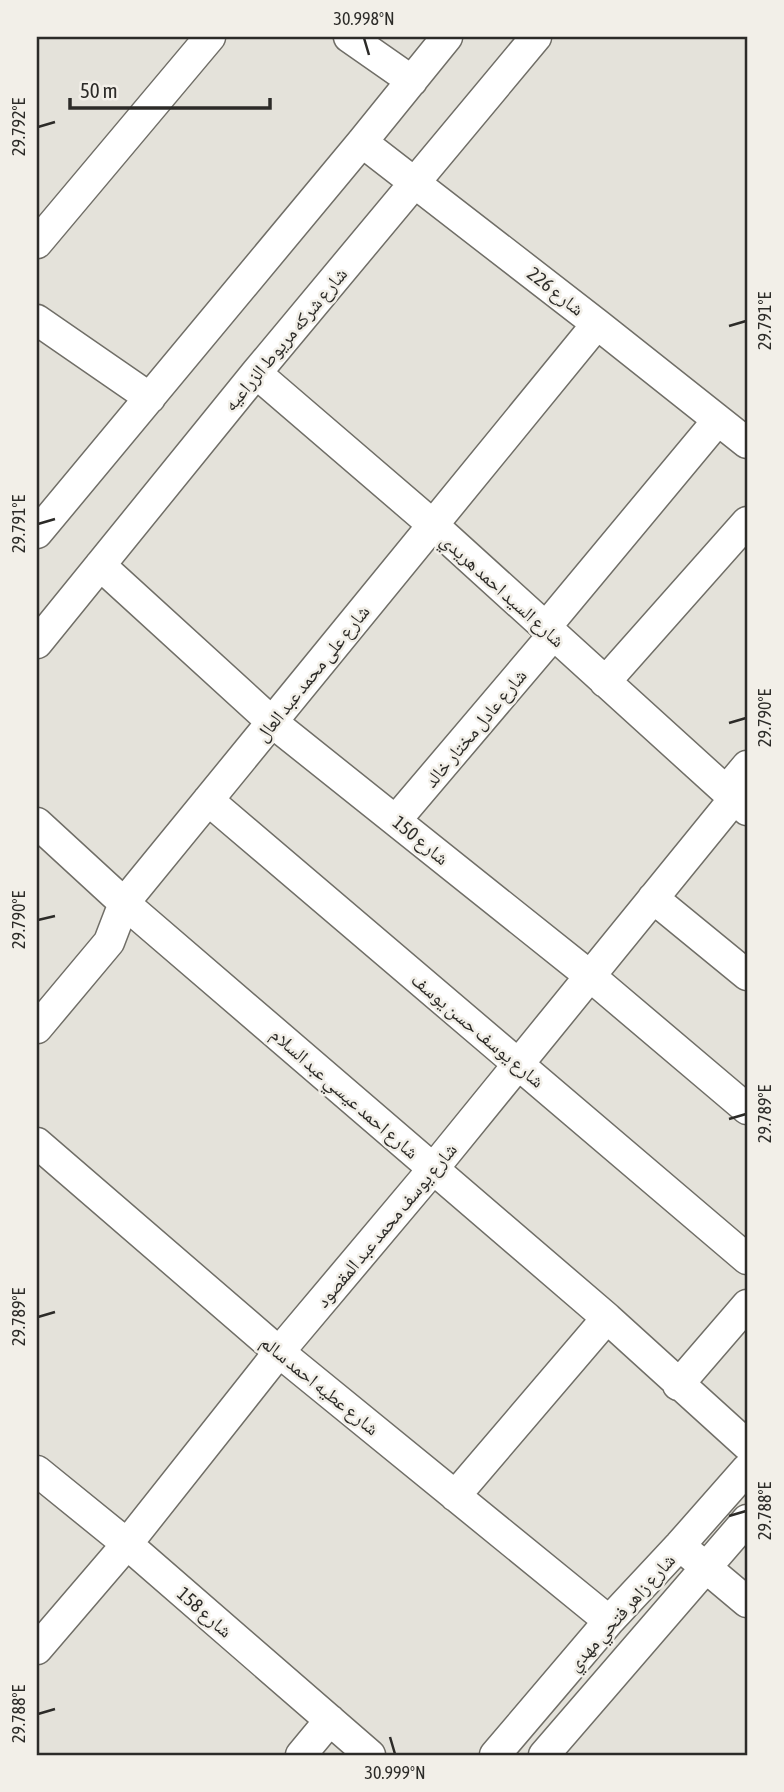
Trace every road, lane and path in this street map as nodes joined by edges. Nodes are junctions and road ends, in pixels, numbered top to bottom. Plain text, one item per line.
1 (210, 37) edge
2 (349, 37) edge
3 (447, 37) edge
4 (536, 37) edge
5 (412, 80) junction
6 (362, 142) junction
7 (415, 183) junction
8 (37, 243) edge
9 (37, 320) edge
10 (597, 324) junction
11 (256, 373) junction
12 (150, 398) junction
13 (718, 420) junction
14 (747, 443) edge
15 (747, 523) edge
16 (433, 526) junction
17 (39, 528) edge
18 (100, 565) junction
19 (549, 631) junction
20 (37, 643) edge
21 (605, 682) junction
22 (272, 722) junction
23 (747, 766) edge
24 (208, 800) junction
25 (736, 800) edge
26 (396, 820) junction
27 (37, 823) edge
28 (653, 898) junction
29 (124, 903) junction
30 (747, 975) edge
31 (590, 976) junction
32 (37, 1028) edge
33 (519, 1064) junction
34 (747, 1109) edge
35 (37, 1143) edge
36 (433, 1169) junction
37 (747, 1259) edge
38 (747, 1306) edge
39 (607, 1318) junction
40 (279, 1352) junction
41 (678, 1385) junction
42 (747, 1445) edge
43 (747, 1469) edge
44 (37, 1471) edge
45 (455, 1496) junction
46 (747, 1520) edge
47 (127, 1544) junction
48 (680, 1545) junction
49 (706, 1568) junction
50 (747, 1602) edge
51 (609, 1620) junction
52 (37, 1649) edge
53 (330, 1720) junction
54 (301, 1755) edge
55 (370, 1755) edge
56 (495, 1755) edge
57 (544, 1755) edge

1 - 8 street
2 - 5 street
3 - 5 street
4 - 7 street, شارع شركه مريوط الزراعيه
5 - 6 street
6 - 7 street, شارع 226
6 - 12 street
7 - 10 street, شارع 226
7 - 11 street, شارع شركه مريوط الزراعيه
9 - 12 street
10 - 13 street, شارع 226
10 - 16 street, شارع على محمد عبد العال
11 - 16 street, شارع السيد احمد هريدي
11 - 18 street, شارع شركه مريوط الزراعيه
12 - 17 street
13 - 14 street, شارع 226
13 - 19 street, شارع عادل مختار خالد
15 - 21 street
16 - 19 street, شارع السيد احمد هريدي
16 - 22 street, شارع على محمد عبد العال
18 - 20 street, شارع شركه مريوط الزراعيه
18 - 22 street, شارع 150
19 - 21 street, شارع السيد احمد هريدي
19 - 26 street, شارع عادل مختار خالد
21 - 25 street, شارع السيد احمد هريدي
22 - 24 street, شارع على محمد عبد العال
22 - 26 street, شارع 150
23 - 25 street, شارع يوسف محمد عبد المقصود
24 - 29 street, شارع على محمد عبد العال
24 - 33 street, شارع يوسف حسن يوسف
25 - 28 street, شارع يوسف محمد عبد المقصود
26 - 31 street, شارع 150
27 - 29 street, شارع احمد عيسي عبد السلام
28 - 30 street
28 - 31 street, شارع يوسف محمد عبد المقصود
29 - 32 street, شارع على محمد عبد العال
29 - 36 street, شارع احمد عيسي عبد السلام
31 - 33 street, شارع يوسف محمد عبد المقصود
31 - 34 street, شارع 150
33 - 36 street, شارع يوسف محمد عبد المقصود
33 - 37 street, شارع يوسف حسن يوسف
35 - 40 street, شارع عطيه احمد سالم
36 - 39 street, شارع احمد عيسي عبد السلام
36 - 40 street, شارع يوسف محمد عبد المقصود
38 - 41 street
39 - 41 street, شارع احمد عيسي عبد السلام
39 - 45 street
40 - 45 street, شارع عطيه احمد سالم
40 - 47 street, شارع يوسف محمد عبد المقصود
41 - 42 street, شارع احمد عيسي عبد السلام
43 - 48 street, شارع زاهر فتحي مهدي
44 - 47 street, شارع 158
45 - 51 street, شارع عطيه احمد سالم
46 - 49 street, شارع زاهر فتحي مهدي
47 - 52 street, شارع يوسف محمد عبد المقصود
47 - 53 street, شارع 158
48 - 49 street
48 - 51 street, شارع زاهر فتحي مهدي
49 - 50 street
49 - 57 street, شارع زاهر فتحي مهدي
51 - 56 street, شارع زاهر فتحي مهدي
53 - 54 street
53 - 55 street, شارع 158

